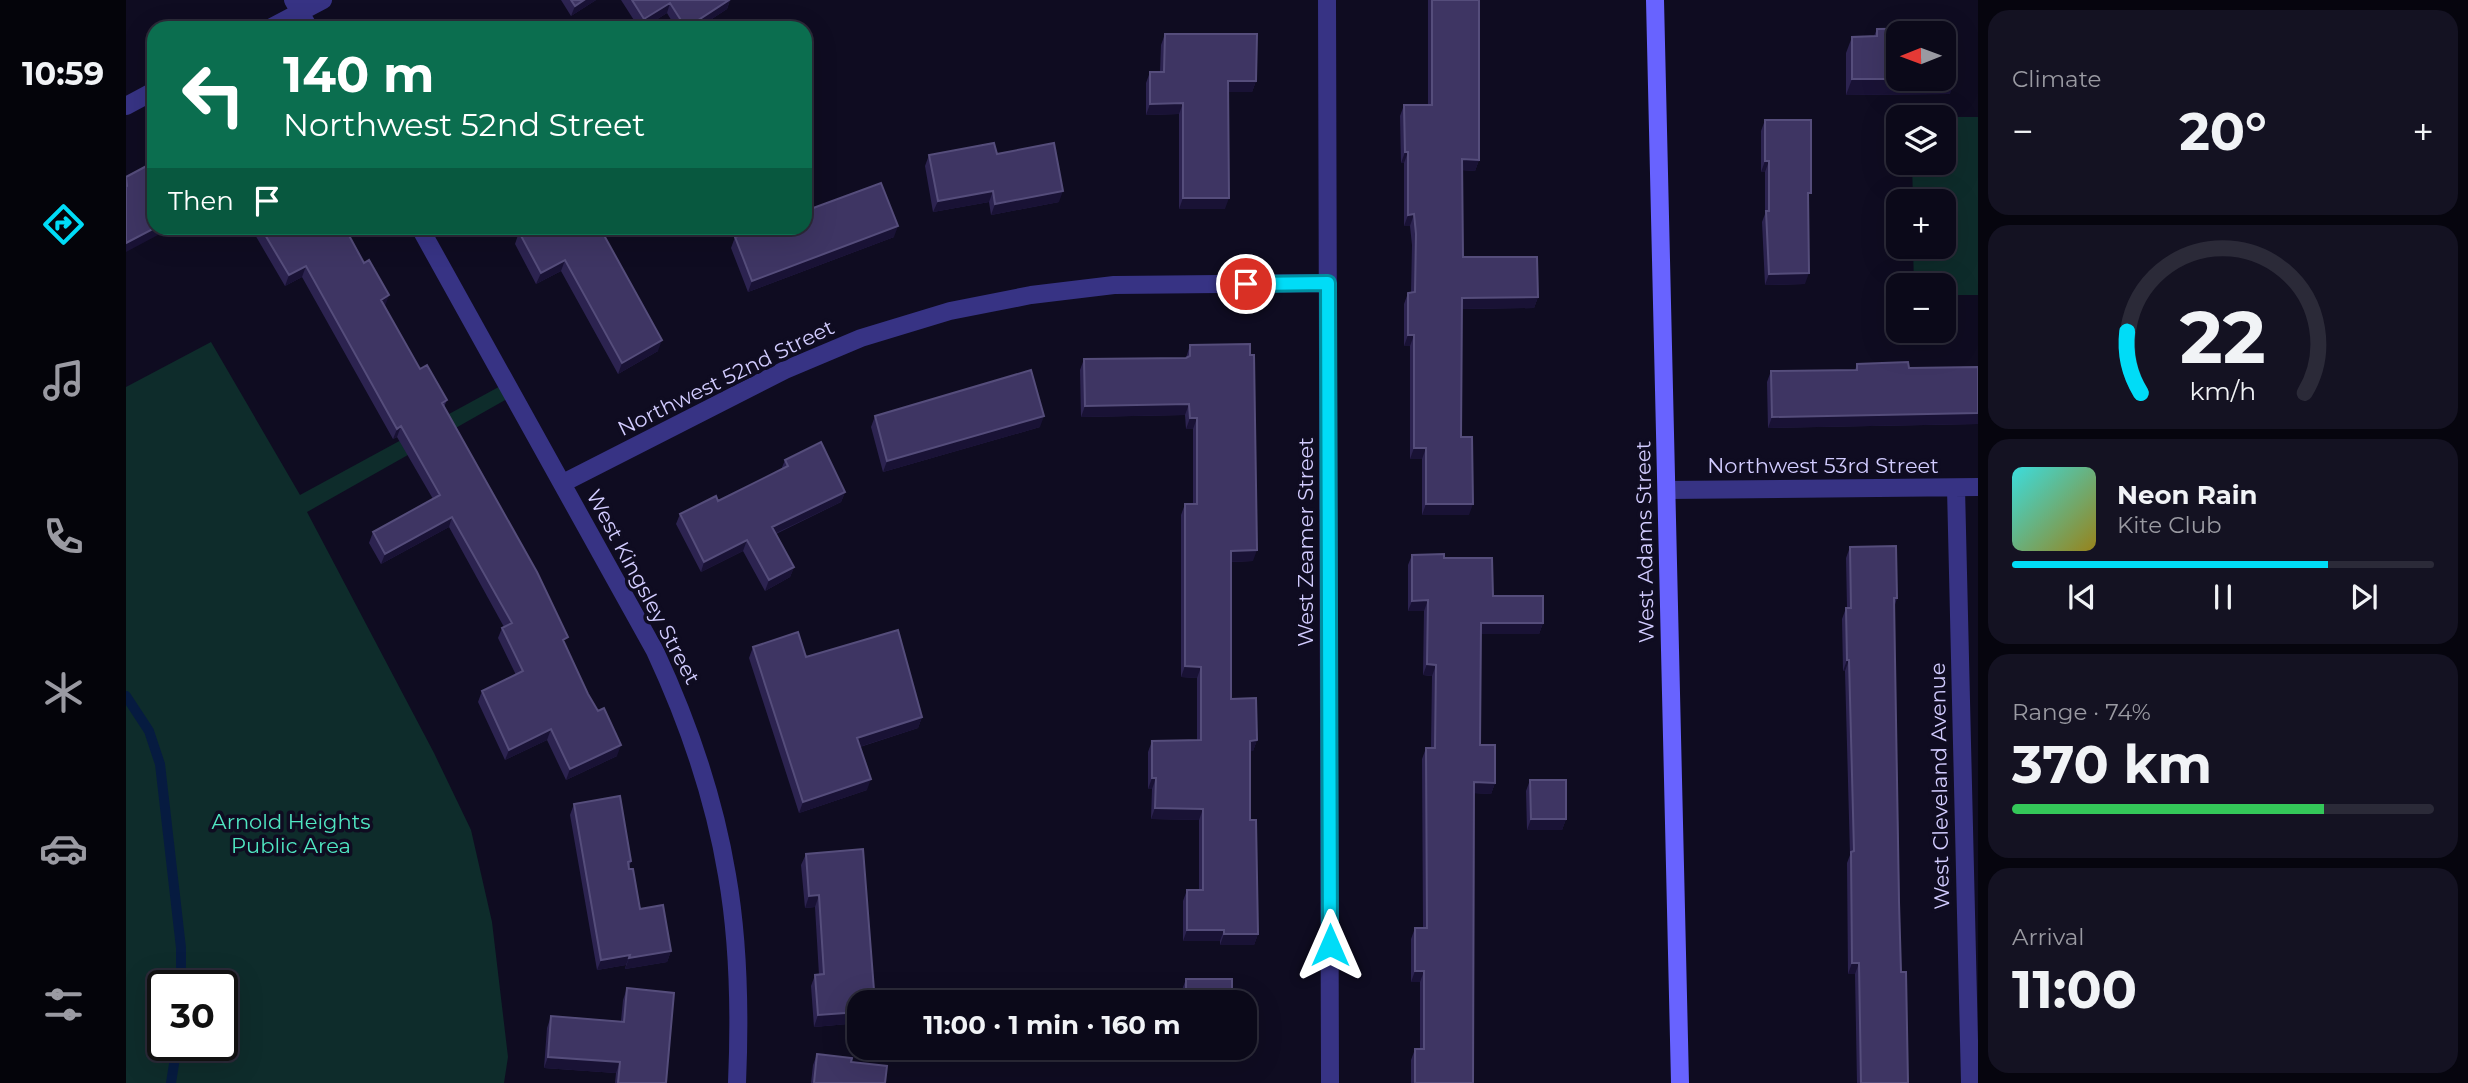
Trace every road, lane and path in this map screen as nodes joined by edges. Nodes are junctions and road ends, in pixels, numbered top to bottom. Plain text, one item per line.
1 (323, 0) edge
2 (1327, 0) edge
3 (1654, 0) edge
4 (301, 14) edge
5 (147, 95) edge
6 (126, 106) edge
7 (424, 235) edge
8 (1328, 283) junction
9 (563, 483) junction
10 (1956, 488) junction
11 (1978, 488) edge
12 (1667, 490) junction
13 (737, 1083) edge
14 (1331, 1083) edge
15 (1681, 1083) edge
16 (1970, 1083) edge

1 - 4 street
2 - 8 street, West Zeamer Street
3 - 12 main road, West Adams Street
5 - 6 street
7 - 9 street, West Kingsley Street
8 - 9 street, Northwest 52nd Street
8 - 14 street, West Zeamer Street
9 - 13 street, West Kingsley Street
10 - 11 street, Northwest 53rd Street
10 - 12 street, Northwest 53rd Street
10 - 16 street, West Cleveland Avenue
12 - 15 main road, West Adams Street

